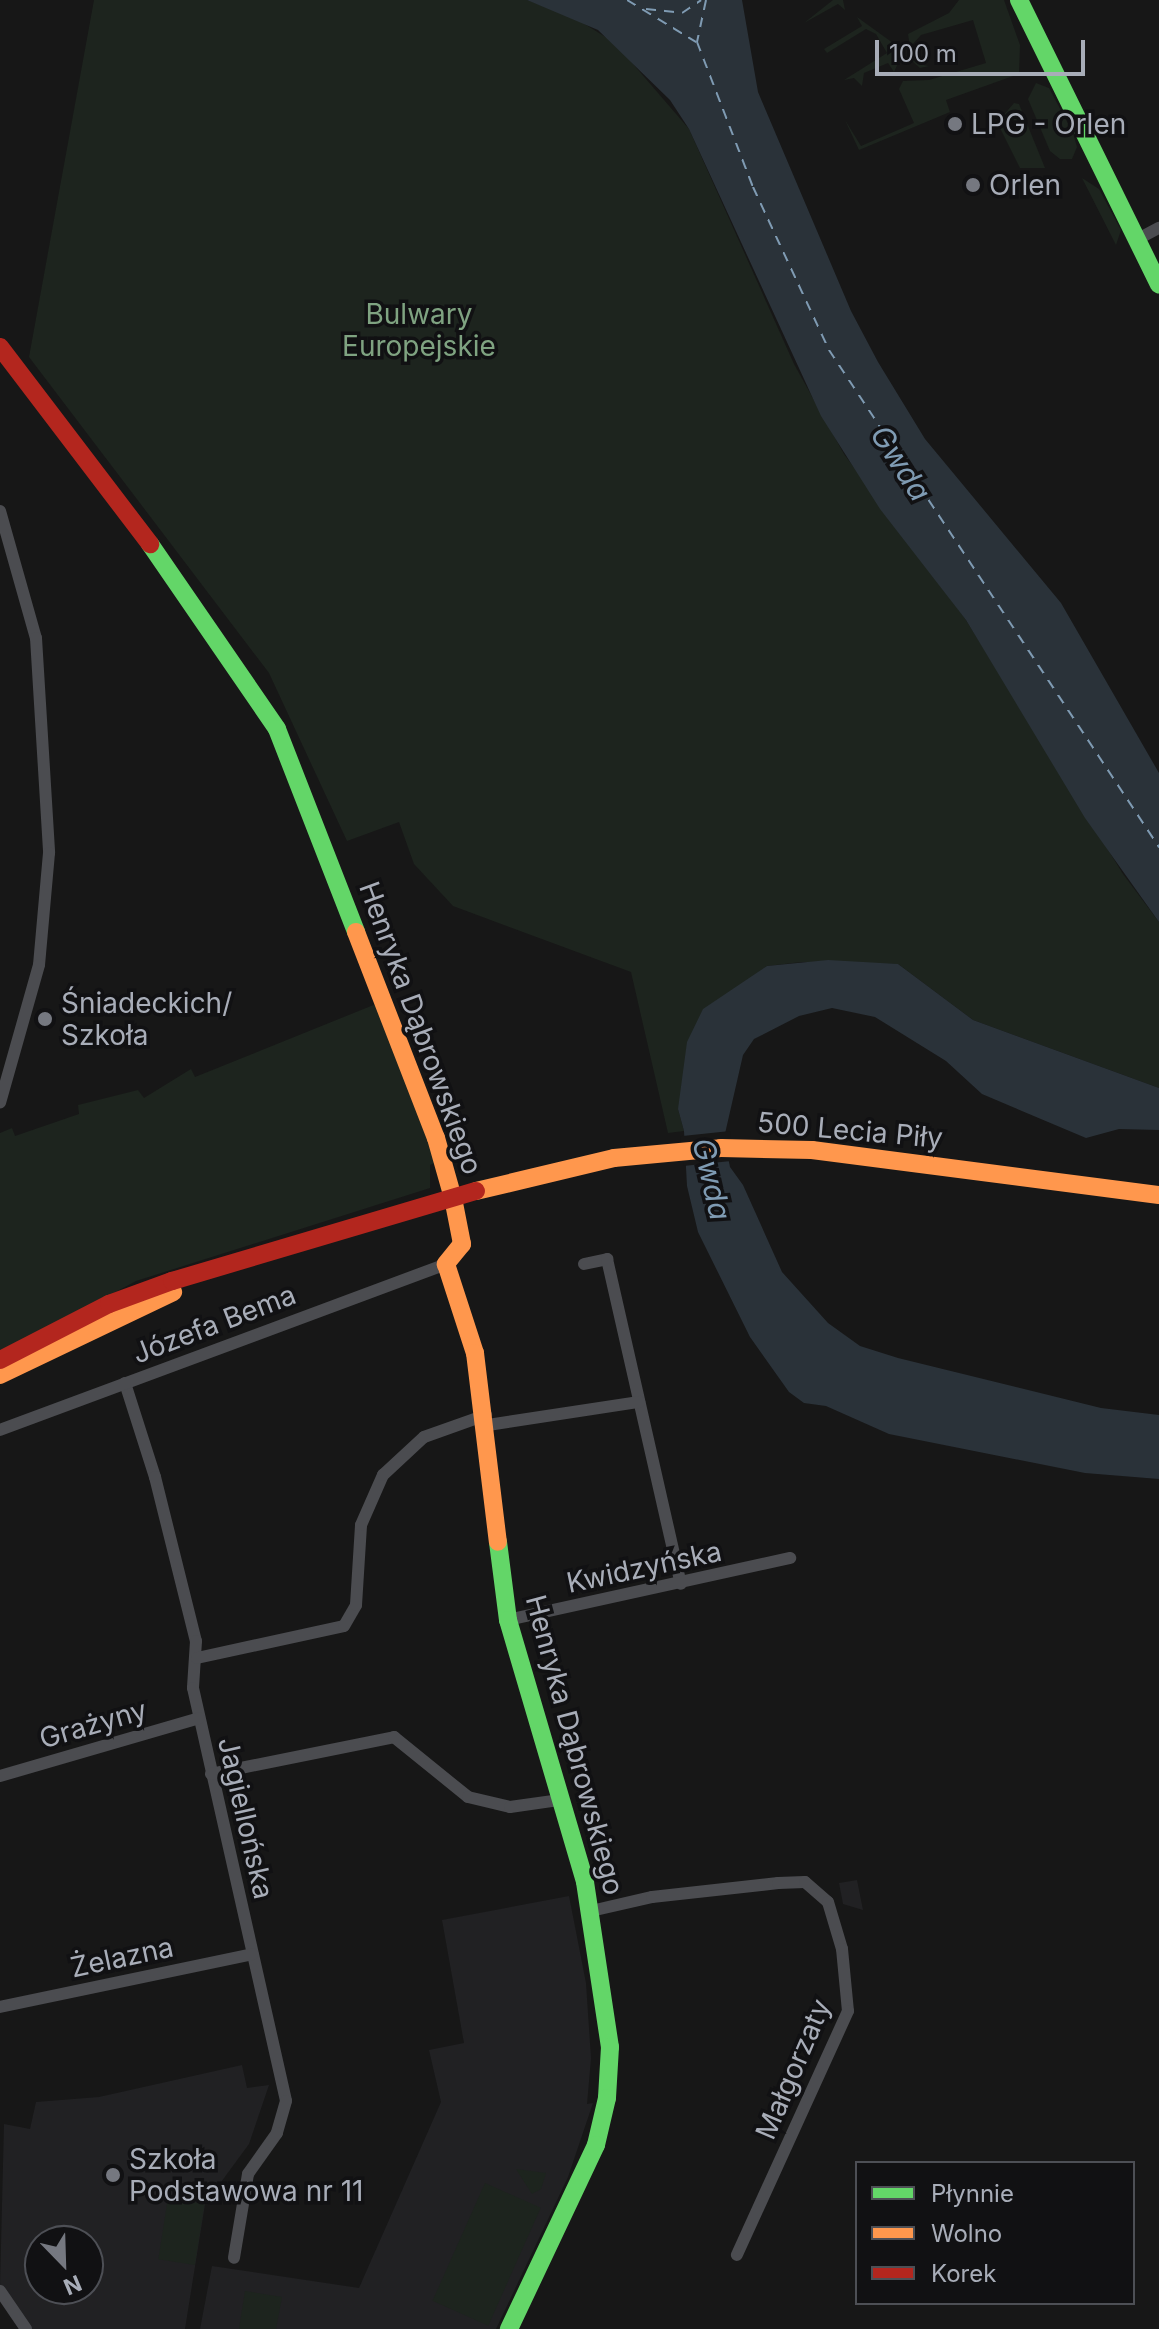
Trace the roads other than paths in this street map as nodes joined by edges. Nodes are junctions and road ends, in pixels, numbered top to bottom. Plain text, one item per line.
1 (1019, 0) edge
2 (1159, 228) edge
3 (1136, 240) junction
4 (1159, 284) edge
5 (0, 347) edge
6 (0, 511) edge
7 (0, 1103) edge
8 (1159, 1195) edge
9 (453, 1198) junction
10 (446, 1264) junction
11 (584, 1264) dead end
12 (215, 1271) junction
13 (0, 1360) edge
14 (0, 1375) edge
15 (125, 1383) junction
16 (639, 1402) junction
17 (487, 1420) junction
18 (0, 1430) edge
19 (790, 1558) dead end
20 (681, 1584) junction
21 (508, 1620) junction
22 (197, 1658) junction
23 (199, 1718) junction
24 (211, 1774) junction
25 (0, 1776) edge
26 (559, 1800) junction
27 (591, 1911) junction
28 (253, 1954) junction
29 (0, 2007) edge
30 (737, 2255) dead end
31 (234, 2258) dead end
32 (0, 2291) edge
33 (26, 2329) edge
34 (509, 2329) edge

1 - 3 street
2 - 3 street
3 - 4 street
5 - 9 street, Henryka Dąbrowskiego
6 - 7 street
8 - 9 street, 500 Lecia Piły
9 - 10 street, Henryka Dąbrowskiego
9 - 12 street, 500 Lecia Piły
10 - 15 street, Józefa Bema
10 - 17 street, Henryka Dąbrowskiego
11 - 16 street
12 - 13 street, 500 Lecia Piły
12 - 14 street, 500 Lecia Piły
15 - 18 street, Józefa Bema
15 - 22 street, Jagiellońska
16 - 17 street
16 - 20 street
17 - 21 street, Henryka Dąbrowskiego
17 - 22 street
19 - 20 street, Kwidzyńska
20 - 21 street, Kwidzyńska
21 - 26 street, Henryka Dąbrowskiego
22 - 23 street, Jagiellońska
23 - 24 street, Jagiellońska
23 - 25 street, Grażyny
24 - 26 street
24 - 28 street, Jagiellońska
26 - 27 street, Henryka Dąbrowskiego
27 - 30 street, Małgorzaty
27 - 34 street, Henryka Dąbrowskiego
28 - 29 street, Żelazna
28 - 31 street, Jagiellońska
32 - 33 street

